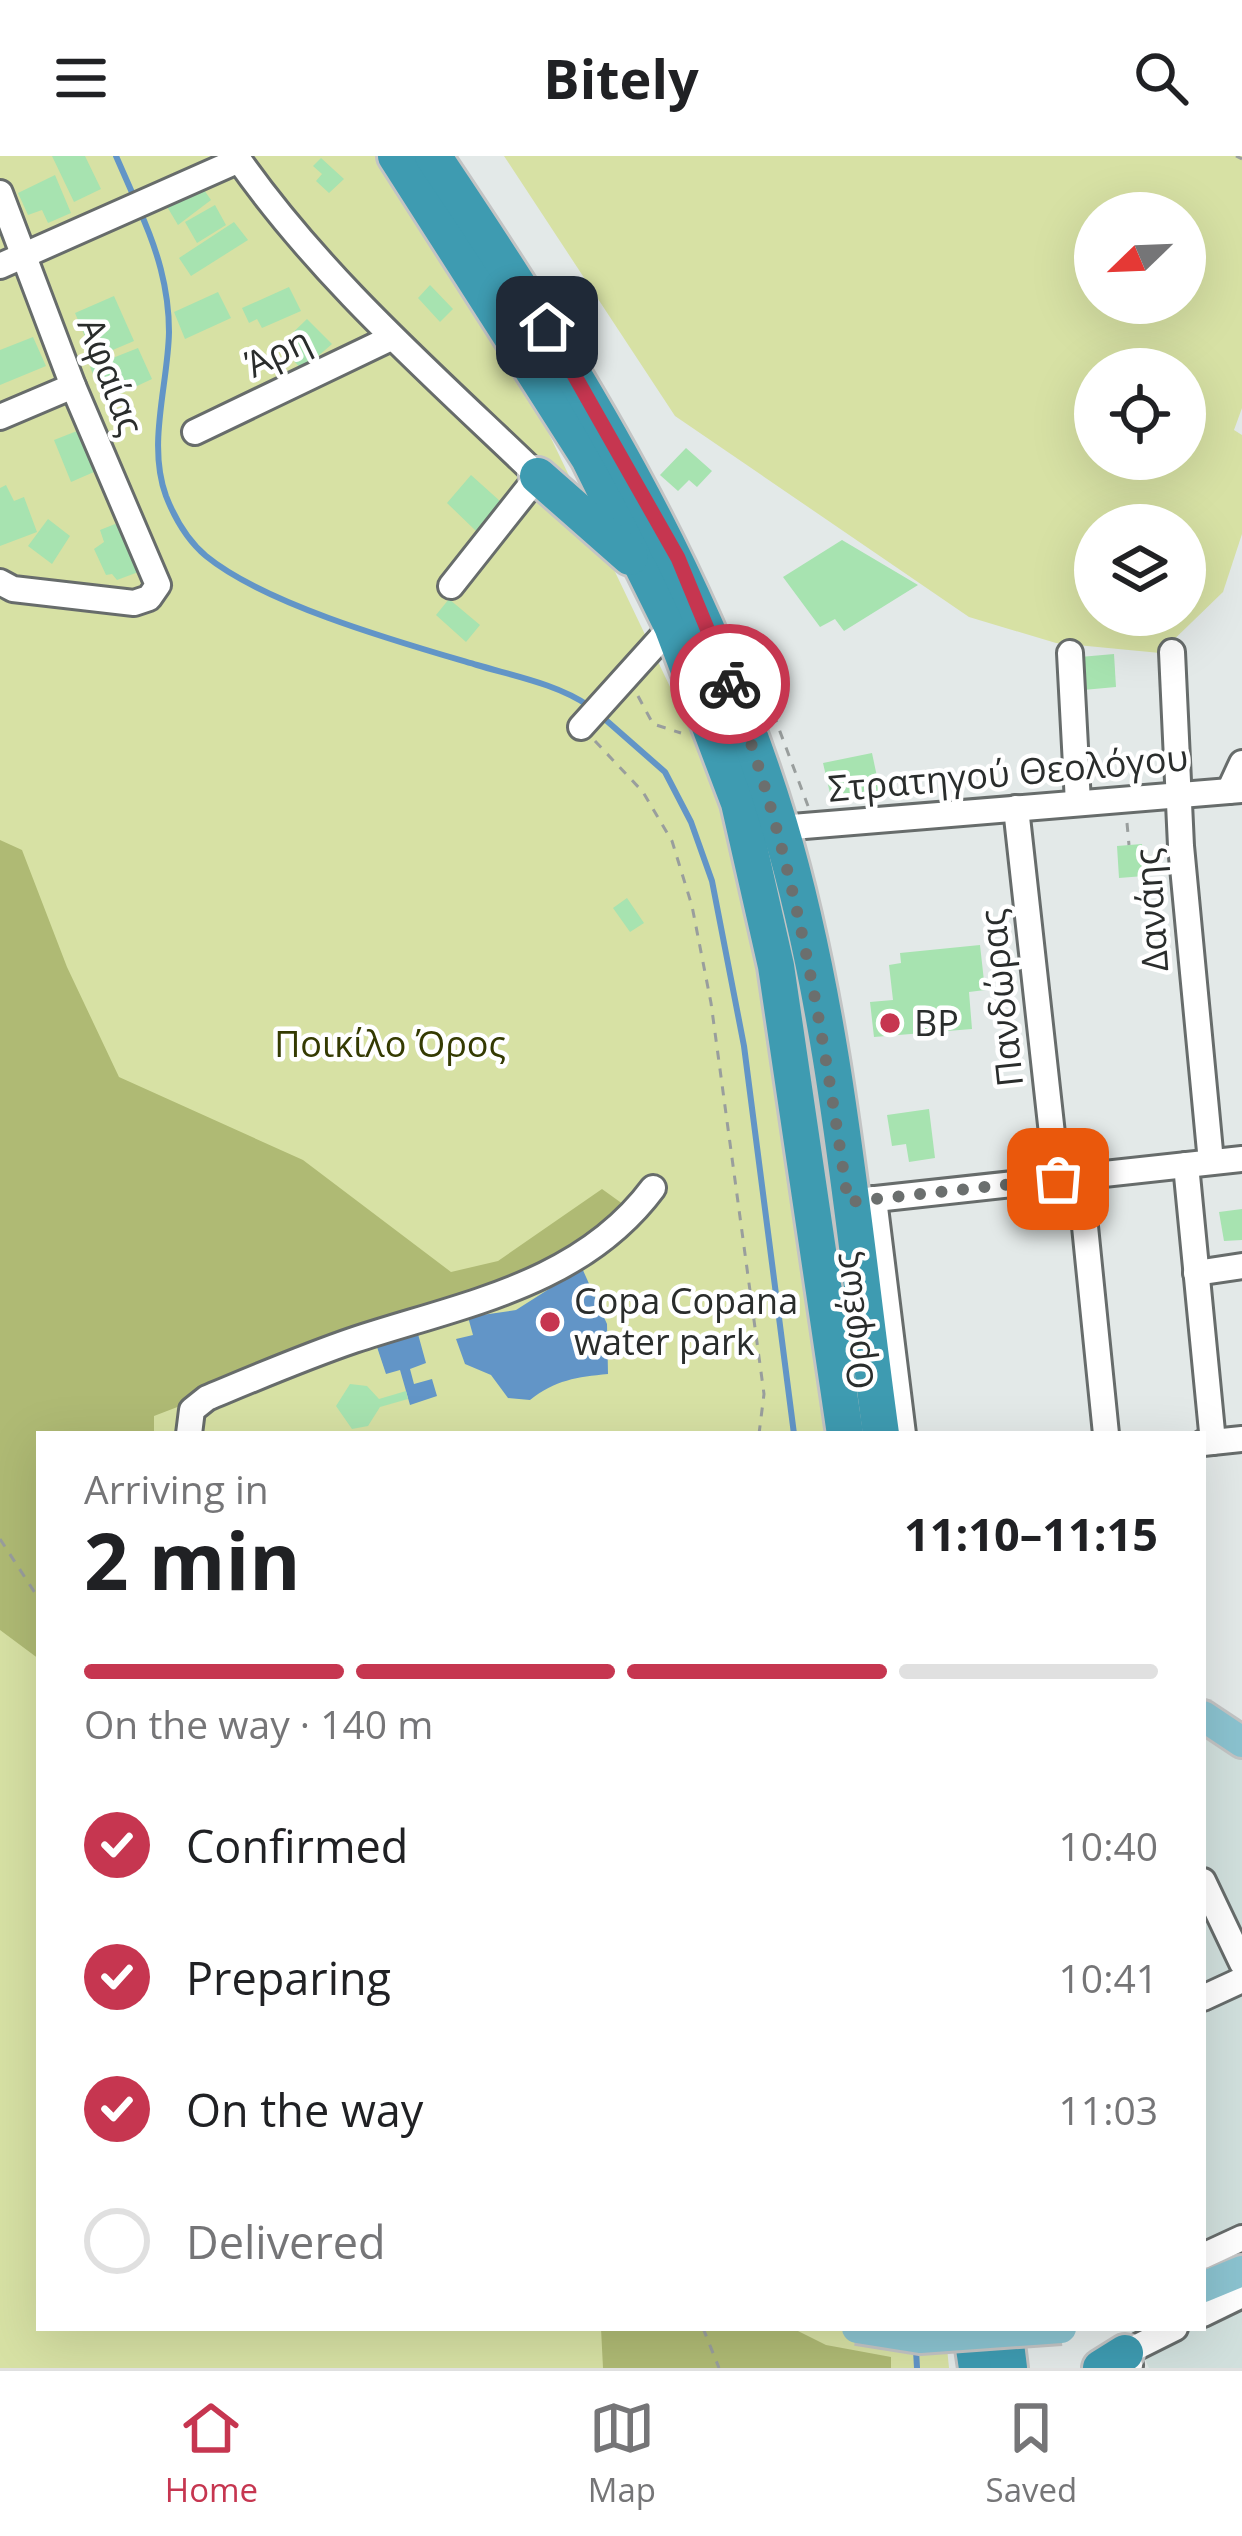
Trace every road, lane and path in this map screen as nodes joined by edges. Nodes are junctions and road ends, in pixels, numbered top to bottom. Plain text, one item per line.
1 (395, 156) edge
2 (433, 156) edge
3 (238, 158) edge
4 (0, 193) edge
5 (26, 254) junction
6 (0, 266) edge
7 (392, 338) junction
8 (73, 386) junction
9 (0, 417) edge
10 (195, 432) dead end
11 (538, 476) junction
12 (649, 573) junction
13 (0, 582) edge
14 (452, 586) dead end
15 (672, 626) junction
16 (1172, 652) dead end
17 (1070, 653) dead end
18 (644, 657) junction
19 (762, 699) dead end
20 (581, 728) joint
21 (688, 731) dead end
22 (1242, 763) edge
23 (1236, 790) edge
24 (1181, 795) junction
25 (1078, 803) junction
26 (1016, 808) junction
27 (797, 826) junction
28 (1242, 1159) edge
29 (1198, 1164) junction
30 (1069, 1178) junction
31 (653, 1188) dead end
32 (861, 1201) junction
33 (1242, 1266) edge
34 (1196, 1273) junction
35 (865, 1319) junction
36 (189, 1431) edge
37 (759, 1431) edge
38 (844, 1431) edge
39 (880, 1431) edge
40 (898, 1431) edge
41 (899, 1431) edge
42 (1106, 1431) edge
43 (1242, 1439) edge
44 (1208, 1443) edge
45 (0, 1539) edge
46 (36, 1594) edge
47 (1206, 1718) edge
48 (1242, 1742) edge
49 (1206, 1888) edge
50 (1242, 1963) edge
51 (1242, 1980) edge
52 (1206, 1997) edge
53 (1242, 2238) edge
54 (1206, 2254) edge
55 (1242, 2270) edge
56 (1206, 2286) edge
57 (1242, 2295) edge
58 (1206, 2313) edge
59 (704, 2331) edge
60 (876, 2331) edge
61 (971, 2331) edge
62 (1004, 2331) edge
63 (1019, 2331) edge
64 (1170, 2331) edge
65 (1119, 2363) edge
66 (719, 2368) edge
67 (977, 2368) edge
68 (1009, 2368) edge

1 - 12 highway
2 - 27 highway
3 - 5 street
3 - 7 street
4 - 5 street, Αφαίας
5 - 6 street
5 - 8 street, Αφαίας
7 - 10 street, Άρη
7 - 11 street
8 - 9 street
8 - 13 street, Αφαίας
11 - 12 highway
11 - 14 street
12 - 15 highway
15 - 18 street
15 - 38 highway
16 - 24 street, Δανάης
17 - 25 street
18 - 20 street
18 - 21 path
19 - 27 path
20 - 37 path
22 - 23 street
23 - 24 street, Στρατηγού Θεολόγου
24 - 25 street, Στρατηγού Θεολόγου
24 - 29 street, Δανάης
25 - 26 street, Στρατηγού Θεολόγου
26 - 27 street, Στρατηγού Θεολόγου
26 - 30 street, Πανδώρας
27 - 32 highway
28 - 29 street
29 - 30 street
29 - 34 street, Δανάης
30 - 32 street
30 - 42 street, Πανδώρας
31 - 36 street
32 - 35 highway
32 - 41 street, Ορφέως
33 - 34 street
34 - 44 street, Δανάης
35 - 39 highway
35 - 40 highway
43 - 44 street
45 - 46 path
47 - 48 main road
49 - 50 street
51 - 52 street
53 - 54 street
55 - 56 main road
57 - 58 street
59 - 66 path
60 - 63 main road, bridge
61 - 67 highway
62 - 68 highway
64 - 65 street

